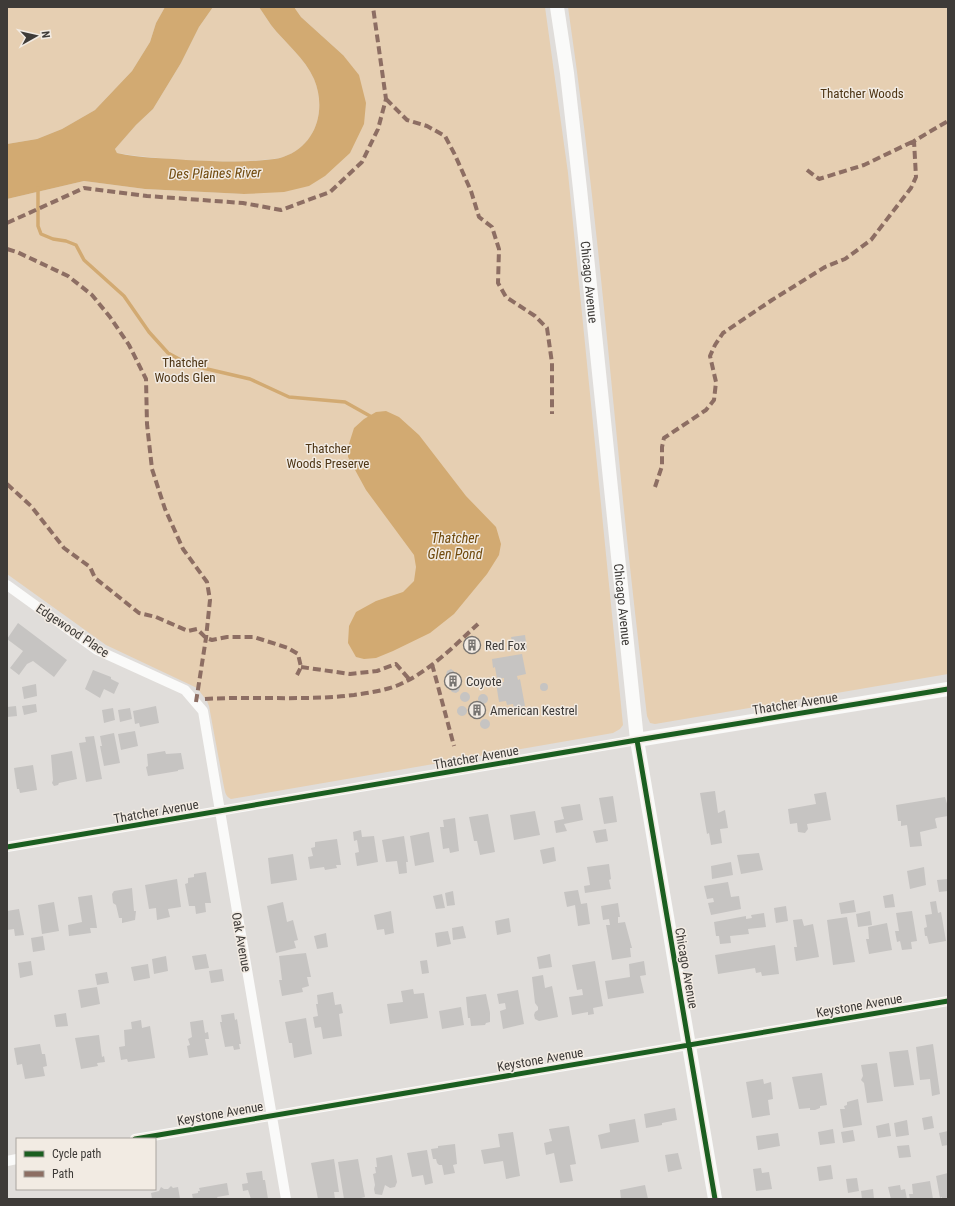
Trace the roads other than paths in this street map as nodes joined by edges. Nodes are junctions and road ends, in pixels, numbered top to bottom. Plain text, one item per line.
1 (557, 7) edge
2 (7, 585) edge
3 (948, 689) edge
4 (185, 690) joint
5 (637, 740) junction
6 (220, 811) junction
7 (7, 847) edge
8 (948, 1001) edge
9 (688, 1045) junction
10 (272, 1116) junction
11 (141, 1138) edge
12 (286, 1199) edge
13 (715, 1199) edge

1 - 5 main road, Chicago Avenue
2 - 4 street, Edgewood Place
3 - 5 main road, Thatcher Avenue
4 - 6 street, Oak Avenue
5 - 6 street, Thatcher Avenue
5 - 9 main road, Chicago Avenue
6 - 7 street, Thatcher Avenue
6 - 10 street, Oak Avenue
8 - 9 street, Keystone Avenue
9 - 10 street, Keystone Avenue
9 - 13 main road, Chicago Avenue
10 - 11 street, Keystone Avenue
10 - 12 street, Oak Avenue

